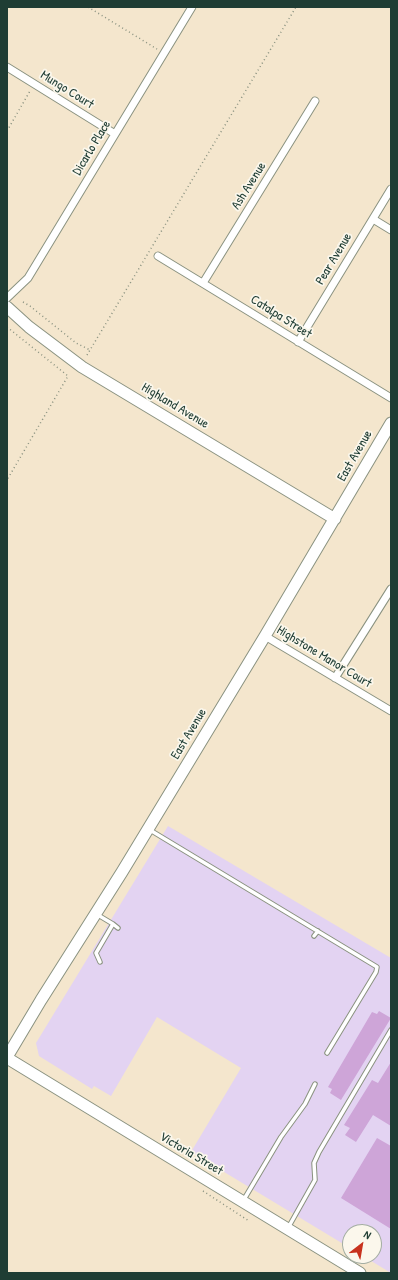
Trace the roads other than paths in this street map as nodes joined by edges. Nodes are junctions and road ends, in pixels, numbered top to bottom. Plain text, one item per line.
1 (192, 7) edge
2 (7, 67) edge
3 (315, 101) dead end
4 (115, 134) junction
5 (391, 189) edge
6 (373, 219) junction
7 (391, 230) edge
8 (158, 256) dead end
9 (203, 283) junction
10 (7, 298) edge
11 (7, 307) edge
12 (298, 342) junction
13 (391, 398) edge
14 (391, 423) edge
15 (335, 519) junction
16 (391, 588) edge
17 (266, 636) junction
18 (335, 678) junction
19 (391, 711) edge
20 (148, 830) junction
21 (96, 914) junction
22 (113, 924) junction
23 (118, 928) dead end
24 (318, 931) junction
25 (314, 936) dead end
26 (100, 962) dead end
27 (391, 1030) edge
28 (327, 1053) dead end
29 (7, 1058) edge
30 (315, 1084) dead end
31 (243, 1202) junction
32 (287, 1229) junction
33 (360, 1273) edge

1 - 4 street, Dicarlo Place
2 - 4 street, Mungo Court
3 - 9 street, Ash Avenue
4 - 10 street, Dicarlo Place
5 - 6 street, Pear Avenue
6 - 7 street
6 - 12 street, Pear Avenue
8 - 9 street, Catalpa Street
9 - 12 street, Catalpa Street
11 - 15 street, Highland Avenue
12 - 13 street, Catalpa Street
14 - 15 street, East Avenue
15 - 17 street, East Avenue
16 - 18 street
17 - 18 street, Highstone Manor Court
17 - 20 street, East Avenue
18 - 19 street, Highstone Manor Court
20 - 21 street, East Avenue
20 - 24 lane
21 - 22 lane
21 - 29 street, East Avenue
22 - 23 lane
22 - 26 lane
24 - 25 lane
24 - 28 lane
27 - 32 lane
29 - 31 street, Victoria Street
30 - 31 lane
31 - 32 street, Victoria Street
32 - 33 street, Victoria Street

